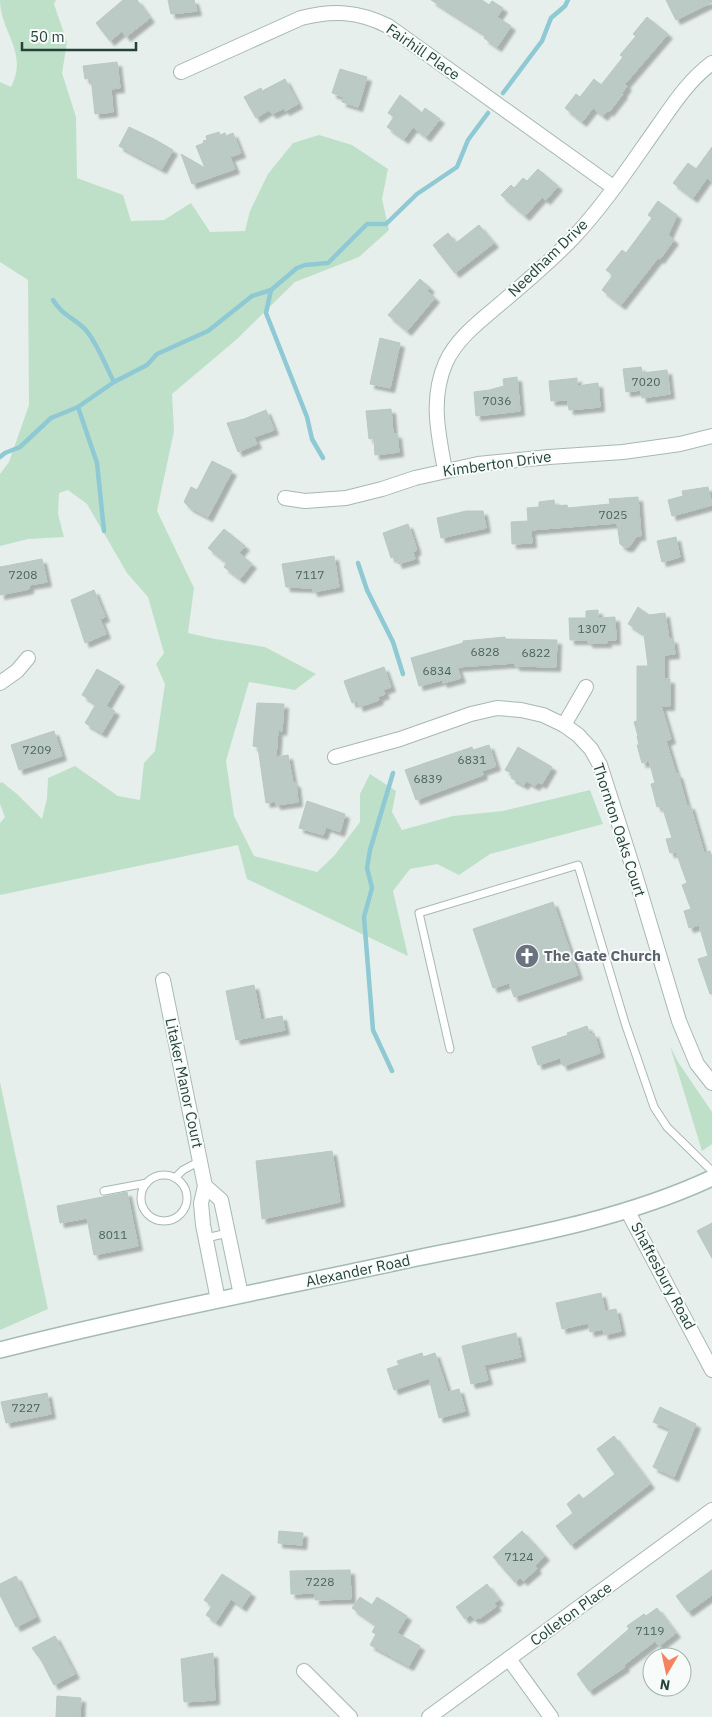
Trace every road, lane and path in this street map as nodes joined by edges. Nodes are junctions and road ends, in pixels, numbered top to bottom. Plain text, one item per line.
1 (712, 63) edge
2 (181, 72) dead end
3 (613, 188) junction
4 (712, 436) edge
5 (445, 470) junction
6 (285, 498) dead end
7 (28, 658) dead end
8 (0, 683) edge
9 (586, 687) dead end
10 (564, 725) junction
11 (335, 757) dead end
12 (163, 980) dead end
13 (450, 1049) dead end
14 (712, 1083) edge
15 (200, 1161) junction
16 (712, 1171) edge
17 (175, 1178) junction
18 (712, 1178) edge
19 (147, 1183) junction
20 (205, 1186) junction
21 (104, 1191) dead end
22 (628, 1210) junction
23 (228, 1233) junction
24 (206, 1238) junction
25 (241, 1295) junction
26 (218, 1300) junction
27 (0, 1350) edge
28 (712, 1370) edge
29 (712, 1510) edge
30 (509, 1659) junction
31 (304, 1671) dead end
32 (350, 1717) edge
33 (429, 1717) edge
34 (551, 1717) edge

1 - 3 street, Needham Drive
2 - 3 street, Fairhill Place
3 - 5 street, Needham Drive
4 - 5 street, Kimberton Drive
5 - 6 street, Kimberton Drive
7 - 8 street
9 - 10 street
10 - 11 street, Thornton Oaks Court
10 - 14 street, Thornton Oaks Court
12 - 15 street, Litaker Manor Court
13 - 16 lane
15 - 17 lane
15 - 20 street, Litaker Manor Court
17 - 19 lane
17 - 19 lane
18 - 22 street, Alexander Road
19 - 21 lane
20 - 23 street
20 - 24 street, Litaker Manor Court
22 - 25 street, Alexander Road
22 - 28 street, Shaftesbury Road
23 - 24 lane
23 - 25 street
24 - 26 street, Litaker Manor Court
25 - 26 street, Alexander Road
26 - 27 street, Alexander Road
29 - 30 street, Colleton Place
30 - 33 street, Colleton Place
30 - 34 street
31 - 32 street

